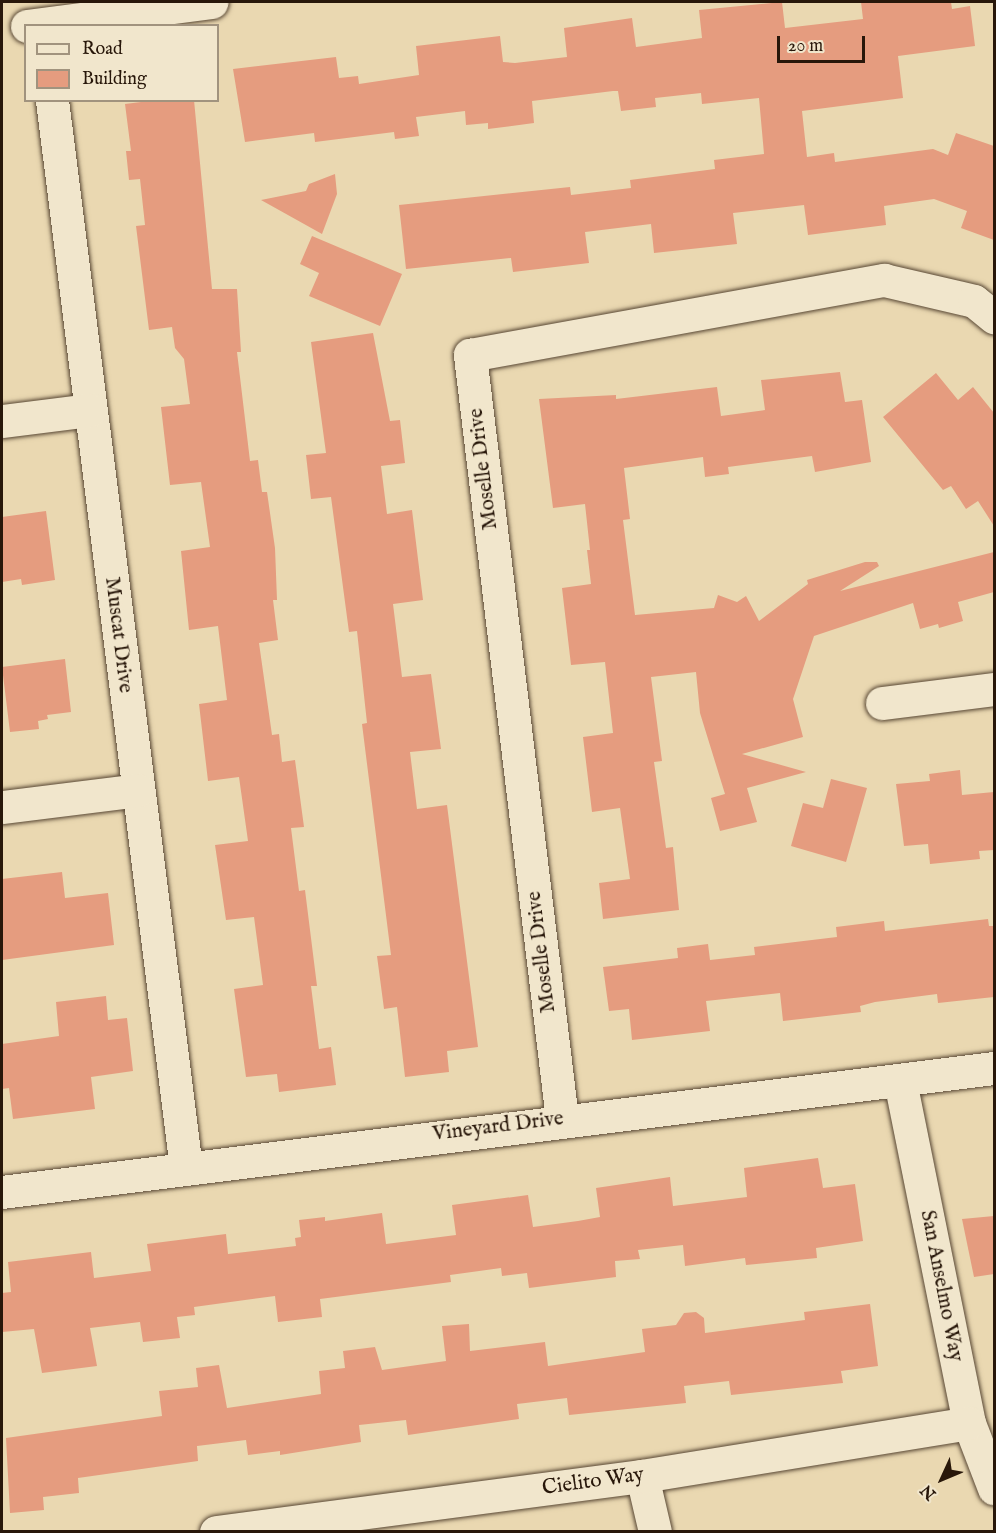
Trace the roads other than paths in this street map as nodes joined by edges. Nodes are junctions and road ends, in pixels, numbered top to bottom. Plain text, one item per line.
1 (211, 2) edge
2 (35, 20) edge
3 (2, 29) edge
4 (52, 102) edge
5 (994, 317) edge
6 (90, 410) junction
7 (2, 421) edge
8 (994, 690) edge
9 (882, 703) dead end
10 (138, 790) junction
11 (2, 807) edge
12 (994, 1068) edge
13 (900, 1081) junction
14 (562, 1119) junction
15 (186, 1168) junction
16 (2, 1192) edge
17 (969, 1423) junction
18 (642, 1476) junction
19 (994, 1488) edge
20 (216, 1532) edge
21 (655, 1532) edge

1 - 2 street
2 - 3 street
4 - 6 street, Muscat Drive
5 - 14 street, Moselle Drive
6 - 7 street
6 - 10 street, Muscat Drive
8 - 9 street
10 - 11 street
10 - 15 street, Muscat Drive
12 - 13 street, Vineyard Drive
13 - 14 street, Vineyard Drive
13 - 17 street, San Anselmo Way
14 - 15 street, Vineyard Drive
15 - 16 street, Vineyard Drive
17 - 18 street, Cielito Way
17 - 19 street, San Anselmo Way
18 - 20 street, Cielito Way
18 - 21 street

